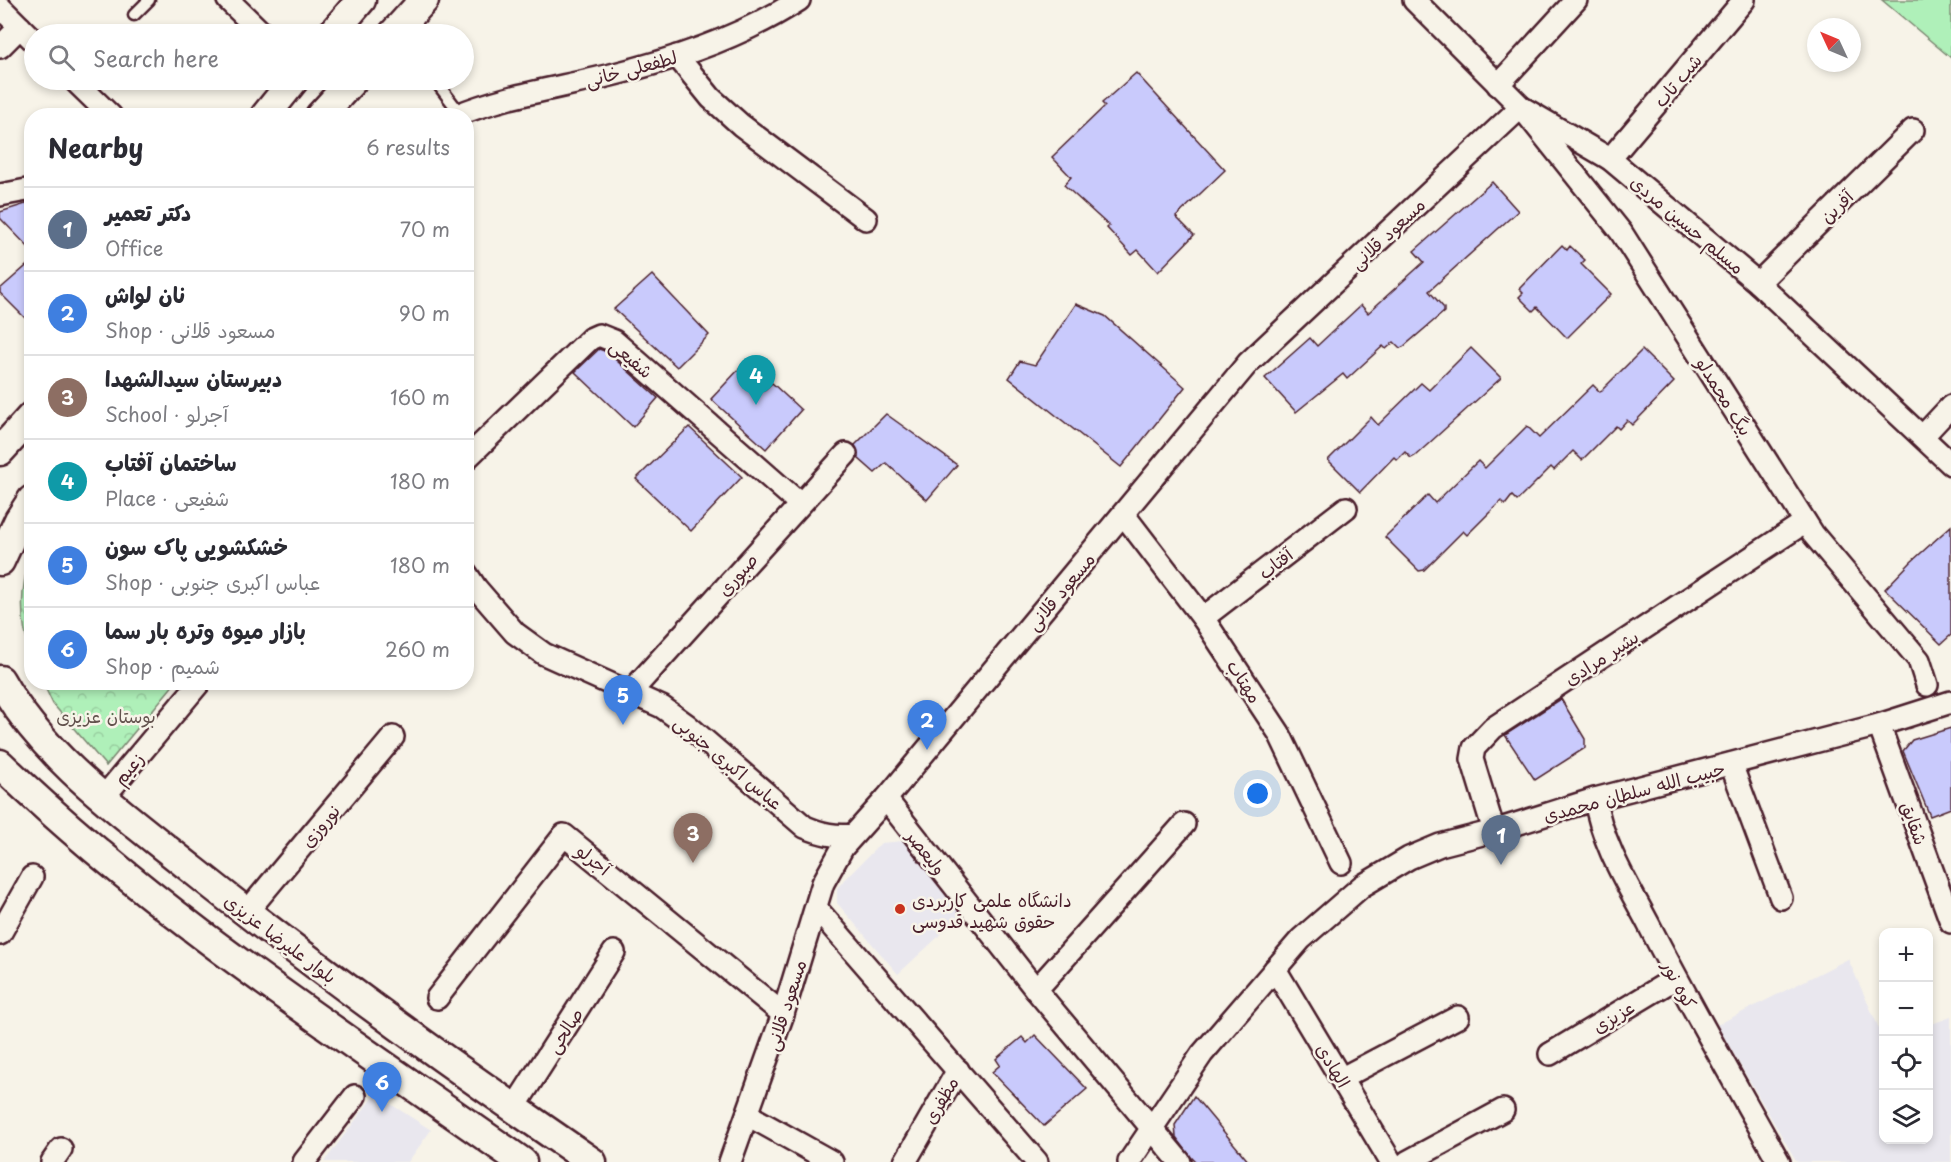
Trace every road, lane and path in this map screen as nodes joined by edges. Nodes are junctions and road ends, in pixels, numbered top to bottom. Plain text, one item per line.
1 (149, 0) edge
2 (228, 0) edge
3 (362, 0) edge
4 (424, 0) edge
5 (799, 0) edge
6 (1414, 0) edge
7 (1576, 0) edge
8 (1744, 0) edge
9 (0, 7) edge
10 (134, 15) dead end
11 (253, 24) edge
12 (341, 24) edge
13 (402, 24) edge
14 (24, 31) edge
15 (24, 35) edge
16 (0, 47) edge
17 (677, 56) junction
18 (1498, 85) junction
19 (88, 90) edge
20 (286, 90) edge
21 (344, 90) edge
22 (442, 90) edge
23 (1521, 107) junction
24 (104, 108) edge
25 (271, 108) edge
26 (327, 108) edge
27 (454, 108) edge
28 (474, 109) edge
29 (1913, 130) dead end
30 (1610, 159) junction
31 (24, 190) edge
32 (0, 195) edge
33 (866, 219) dead end
34 (1758, 283) junction
35 (1951, 406) edge
36 (24, 422) edge
37 (24, 425) edge
38 (1923, 436) junction
39 (0, 437) edge
40 (0, 451) edge
41 (474, 451) edge
42 (846, 454) dead end
43 (1951, 464) edge
44 (800, 504) junction
45 (1346, 508) dead end
46 (24, 512) edge
47 (1124, 515) junction
48 (1805, 522) junction
49 (0, 561) edge
50 (474, 585) edge
51 (1203, 618) junction
52 (0, 680) edge
53 (1927, 685) dead end
54 (193, 690) edge
55 (629, 694) junction
56 (1951, 702) edge
57 (1879, 725) junction
58 (393, 737) dead end
59 (0, 764) edge
60 (1731, 764) junction
61 (103, 798) junction
62 (886, 799) junction
63 (1595, 799) junction
64 (1184, 824) dead end
65 (1494, 831) junction
66 (853, 835) junction
67 (1341, 863) dead end
68 (32, 877) dead end
69 (1781, 898) dead end
70 (816, 908) junction
71 (246, 913) junction
72 (1951, 922) edge
73 (0, 934) edge
74 (614, 952) dead end
75 (1275, 969) junction
76 (1676, 978) junction
77 (1036, 990) junction
78 (437, 998) dead end
79 (783, 1014) junction
80 (1458, 1017) dead end
81 (1550, 1054) dead end
82 (958, 1070) junction
83 (1342, 1078) junction
84 (355, 1096) dead end
85 (514, 1108) junction
86 (1503, 1110) dead end
87 (748, 1115) junction
88 (1151, 1127) junction
89 (304, 1162) edge
90 (522, 1162) edge
91 (592, 1162) edge
92 (730, 1162) edge
93 (832, 1162) edge
94 (905, 1162) edge
95 (1037, 1162) edge
96 (1129, 1162) edge
97 (1179, 1162) edge
98 (1391, 1162) edge
99 (1407, 1162) edge
100 (1779, 1162) edge

1 - 10 lane
2 - 11 street
3 - 12 main road
4 - 13 main road
5 - 17 street, لطفعلی خانی
6 - 18 street, مسلم حسین مردی
7 - 18 street
8 - 30 street, شب تاب
9 - 14 street
15 - 16 street
17 - 28 street, لطفعلی خانی
17 - 33 street
18 - 23 street, مسلم حسین مردی
19 - 24 street
20 - 25 main road
21 - 26 main road
22 - 27 lane
23 - 30 street, مسلم حسین مردی
23 - 47 street, مسعود قلانی
23 - 48 street, بیگ محمدلو
29 - 34 street, آفرین
30 - 34 street, مسلم حسین مردی
31 - 32 street
34 - 38 street, مسلم حسین مردی
35 - 38 street
36 - 39 main road
37 - 40 main road
38 - 43 street, مسلم حسین مردی
41 - 44 street, شفیعی
42 - 44 street, صبوری
44 - 55 street, صبوری
45 - 51 street, آفتاب
46 - 49 main road
47 - 51 street, مهتاب
47 - 62 street, مسعود قلانی
48 - 53 street, بیگ محمدلو
48 - 65 street, بشیر مرادی
50 - 55 street, عباس اکبری جنوبی
51 - 67 street, مهتاب
52 - 61 main road, بلوار علیرضا عزیزی
54 - 61 street, زعیم
55 - 66 street, عباس اکبری جنوبی
56 - 57 street, حبیب الله سلطان محمدی
57 - 60 street, حبیب الله سلطان محمدی
57 - 72 street, شقایق
58 - 71 street, نوروزی
59 - 90 main road
60 - 63 street, حبیب الله سلطان محمدی
60 - 69 street
61 - 71 main road, بلوار علیرضا عزیزی
62 - 66 street, مسعود قلانی
62 - 77 street, ولیعصر
63 - 65 street, حبیب الله سلطان محمدی
63 - 76 street, کوه نور
64 - 77 street
65 - 75 street, حبیب الله سلطان محمدی
66 - 70 street, مسعود قلانی
68 - 73 street
70 - 79 street, مسعود قلانی
70 - 82 street
71 - 85 main road, بلوار علیرضا عزیزی
74 - 85 street, صالحی
75 - 83 street, الهادی
75 - 88 street, حبیب الله سلطان محمدی
76 - 81 street, عزیزی
76 - 100 street, کوه نور
77 - 88 street, ولیعصر
78 - 79 street, آجرلو
79 - 87 street, مسعود قلانی
80 - 83 street
82 - 94 street, مظفری
82 - 95 street
83 - 98 street, الهادی
84 - 89 street
85 - 91 main road, بلوار علیرضا عزیزی
86 - 99 street
87 - 92 street, مسعود قلانی
87 - 93 street
88 - 96 street, حبیب الله سلطان محمدی
88 - 97 street, ولیعصر

